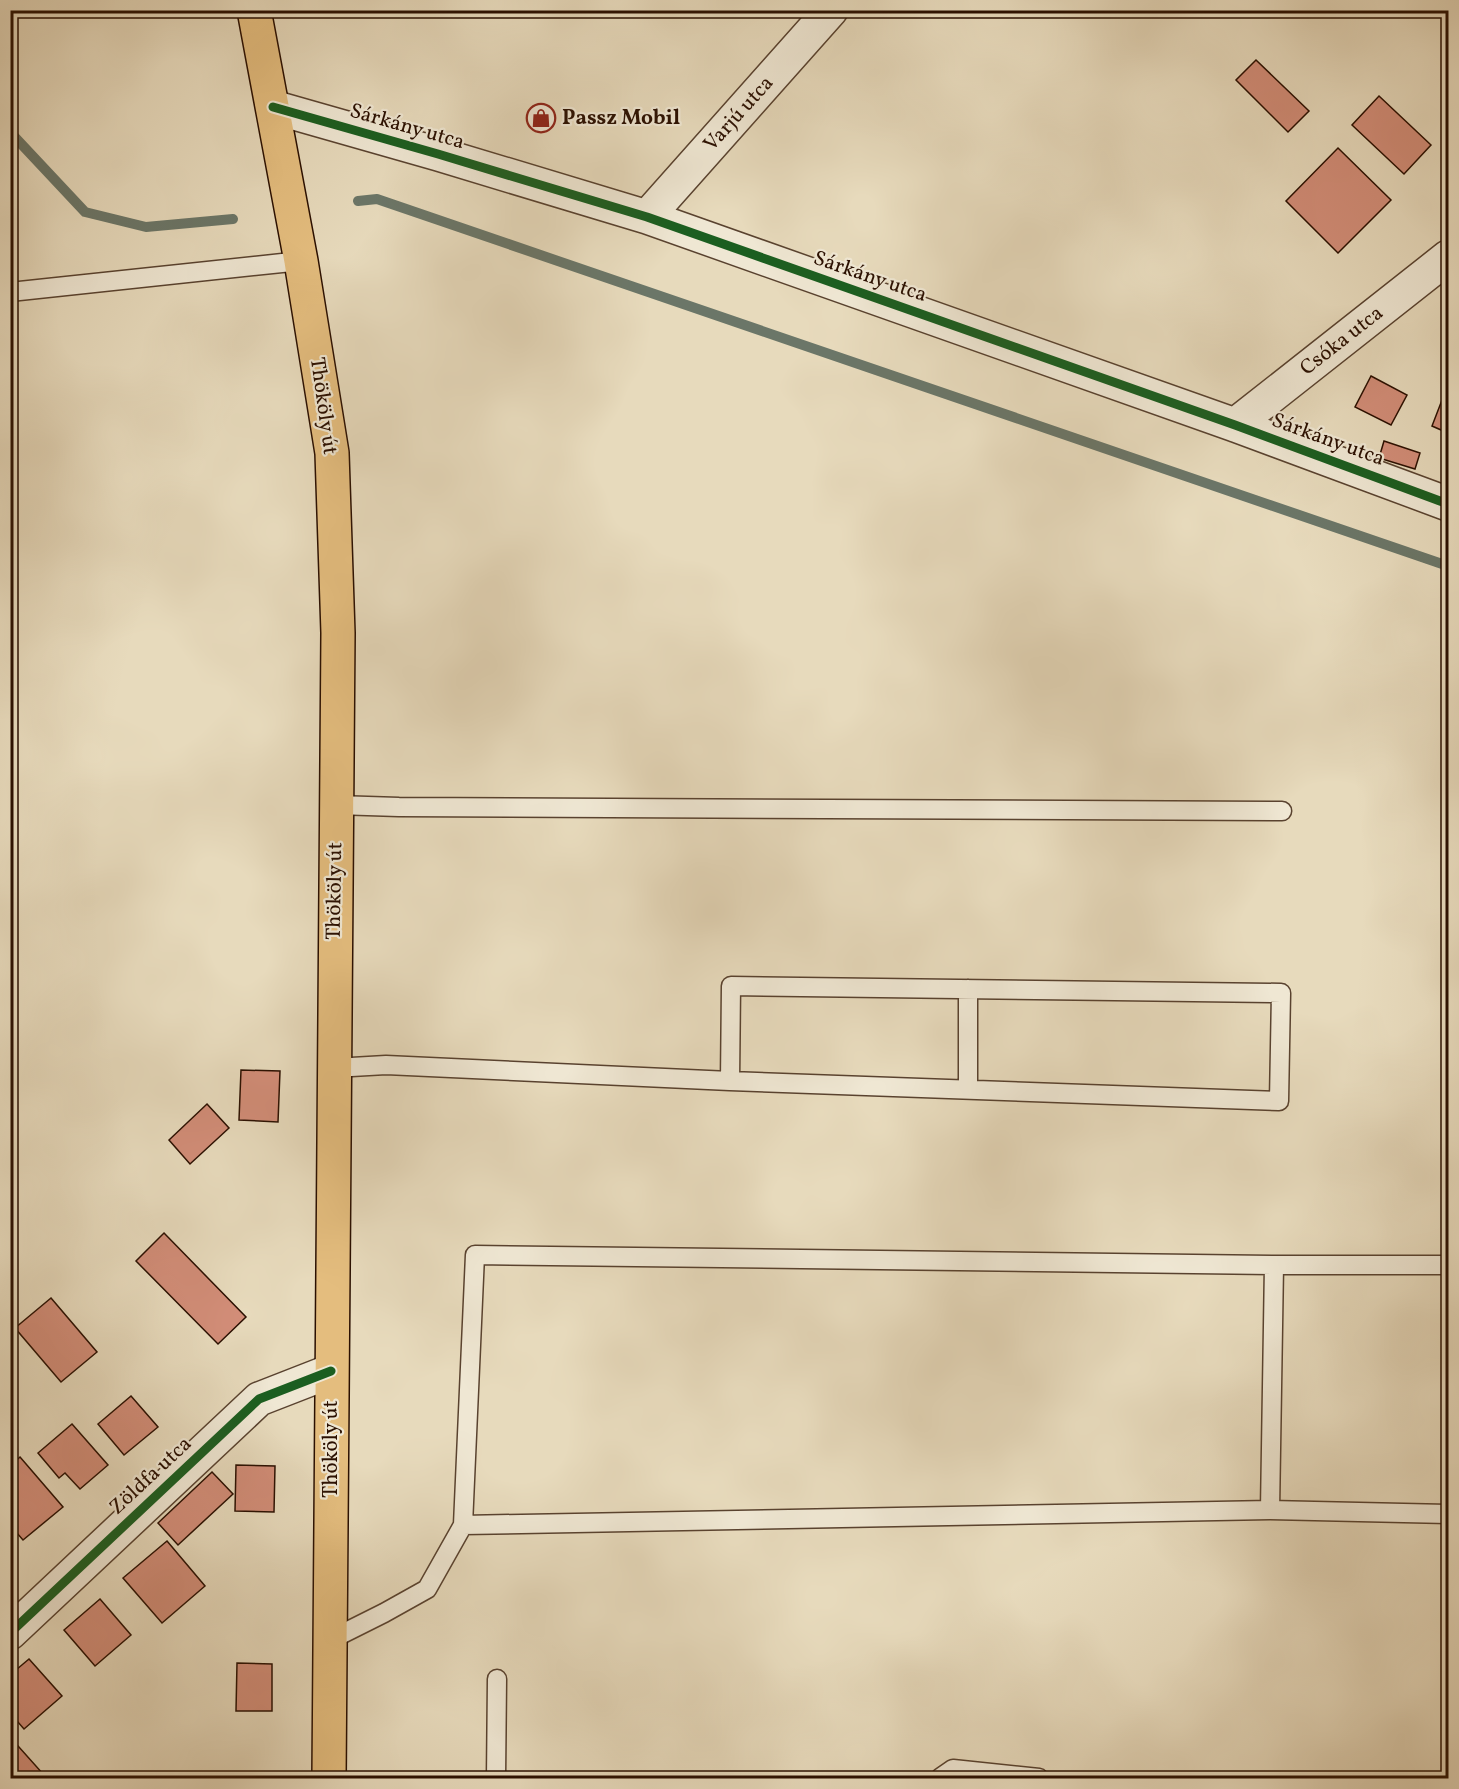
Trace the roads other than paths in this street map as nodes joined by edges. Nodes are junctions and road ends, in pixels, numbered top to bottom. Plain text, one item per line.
1 (254, 10) edge
2 (831, 10) edge
3 (273, 107) junction
4 (647, 217) junction
5 (1449, 257) edge
6 (301, 261) junction
7 (10, 292) edge
8 (1235, 425) junction
9 (1449, 504) edge
10 (336, 804) junction
11 (1282, 811) dead end
12 (968, 989) junction
13 (334, 1068) junction
14 (730, 1081) junction
15 (968, 1089) junction
16 (1274, 1265) junction
17 (1449, 1265) edge
18 (331, 1371) junction
19 (1270, 1510) junction
20 (1449, 1514) edge
21 (463, 1525) junction
22 (10, 1633) edge
23 (330, 1640) junction
24 (497, 1678) dead end
25 (329, 1779) edge
26 (496, 1779) edge
27 (940, 1779) edge
28 (1039, 1779) edge

1 - 3 main road, Thököly út
2 - 4 street, Varjú utca
3 - 4 street, Sárkány utca
3 - 6 main road, Thököly út
4 - 8 street, Sárkány utca
5 - 8 street, Csóka utca
6 - 7 lane
6 - 10 main road, Thököly út
8 - 9 street, Sárkány utca
10 - 11 lane
10 - 13 main road, Thököly út
12 - 14 lane
12 - 15 lane
12 - 15 lane
13 - 14 lane
13 - 18 main road, Thököly út
14 - 15 lane
16 - 17 lane
16 - 19 lane
16 - 21 lane
18 - 22 street, Zöldfa utca
18 - 23 main road, Thököly út
19 - 20 lane
19 - 21 lane
21 - 23 lane
23 - 25 main road, Thököly út
24 - 26 lane
27 - 28 lane

